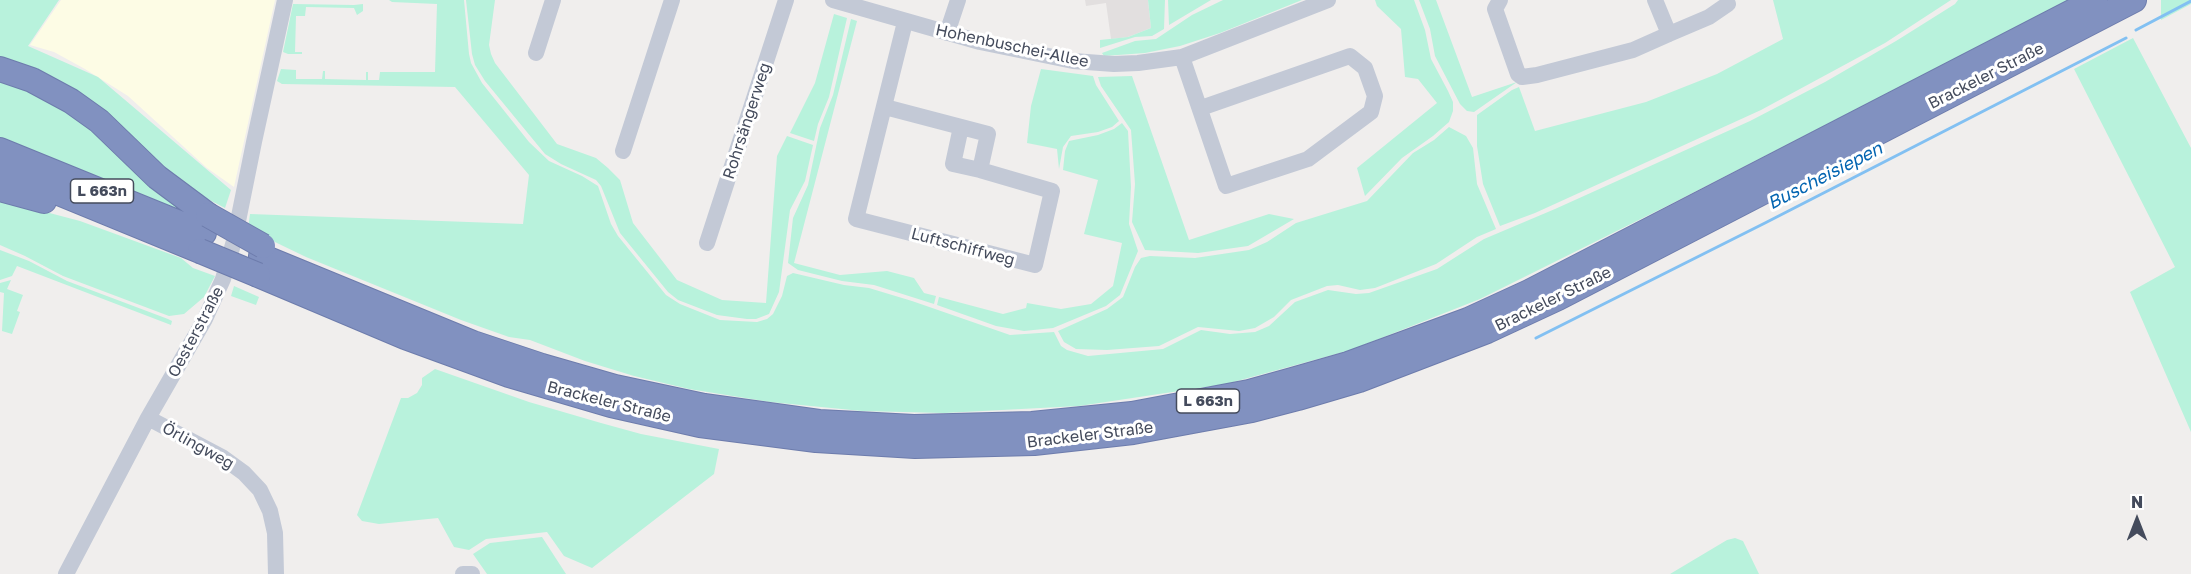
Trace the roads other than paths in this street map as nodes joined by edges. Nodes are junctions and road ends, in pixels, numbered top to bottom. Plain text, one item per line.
1 (285, 0) edge
2 (553, 0) edge
3 (672, 0) edge
4 (786, 0) edge
5 (833, 0) edge
6 (958, 0) edge
7 (1500, 0) edge
8 (1655, 0) edge
9 (2095, 0) edge
10 (2134, 0) edge
11 (1324, 1) edge
12 (1728, 4) dead end
13 (905, 22) junction
14 (947, 33) junction
15 (1669, 34) junction
16 (536, 53) dead end
17 (1182, 57) junction
18 (0, 69) edge
19 (885, 107) junction
20 (1201, 108) junction
21 (961, 127) junction
22 (0, 150) edge
23 (623, 151) dead end
24 (0, 169) edge
25 (980, 170) junction
26 (0, 189) edge
27 (198, 236) junction
28 (707, 243) dead end
29 (260, 259) junction
30 (148, 418) junction
31 (66, 574) edge
32 (276, 574) edge
33 (463, 574) edge
34 (472, 574) edge

1 - 30 street, Oesterstraße
2 - 16 street
3 - 23 street
4 - 28 street, Rohrsängerweg
5 - 13 street, Hohenbuschei-Allee
6 - 14 street
7 - 15 street
8 - 15 street
9 - 29 highway, Brackeler Straße / L 663n
10 - 29 highway, Brackeler Straße / L 663n
11 - 17 street, Hohenbuschei-Allee
12 - 15 street
13 - 14 street, Hohenbuschei-Allee
13 - 19 street, Luftschiffweg
14 - 17 street, Hohenbuschei-Allee
17 - 20 street
18 - 27 highway
19 - 21 street
19 - 25 street, Luftschiffweg
20 - 20 street
21 - 25 street
21 - 25 street, Luftschiffweg
22 - 27 highway, Brackeler Straße / L 663n
24 - 27 highway, Brackeler Straße / L 663n
26 - 27 highway
27 - 29 highway, bridge
27 - 29 highway, Brackeler Straße / L 663n, bridge
30 - 31 street, Oesterstraße
30 - 32 street, Örlingweg
33 - 34 street

